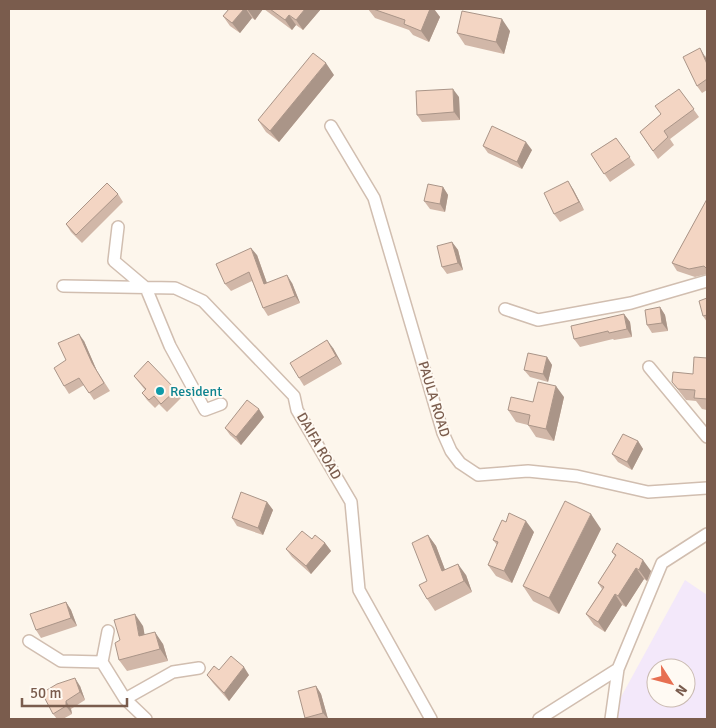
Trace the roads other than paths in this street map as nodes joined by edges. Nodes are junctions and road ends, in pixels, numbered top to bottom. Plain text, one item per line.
1 (331, 126) dead end
2 (118, 227) dead end
3 (707, 281) edge
4 (63, 286) dead end
5 (146, 288) junction
6 (505, 309) dead end
7 (649, 367) dead end
8 (221, 404) dead end
9 (707, 436) edge
10 (707, 488) edge
11 (707, 534) edge
12 (108, 631) dead end
13 (29, 641) dead end
14 (102, 662) junction
15 (198, 668) dead end
16 (618, 668) junction
17 (125, 700) junction
18 (146, 719) edge
19 (431, 719) edge
20 (539, 719) edge
21 (611, 719) edge

1 - 10 street, PAULA ROAD
2 - 5 street
3 - 6 street
4 - 5 street, DAIFA ROAD
5 - 8 street
5 - 19 street, DAIFA ROAD
7 - 9 street
11 - 16 street
12 - 14 street
13 - 14 street
14 - 17 street
15 - 17 street
16 - 20 street
16 - 21 street
17 - 18 street

